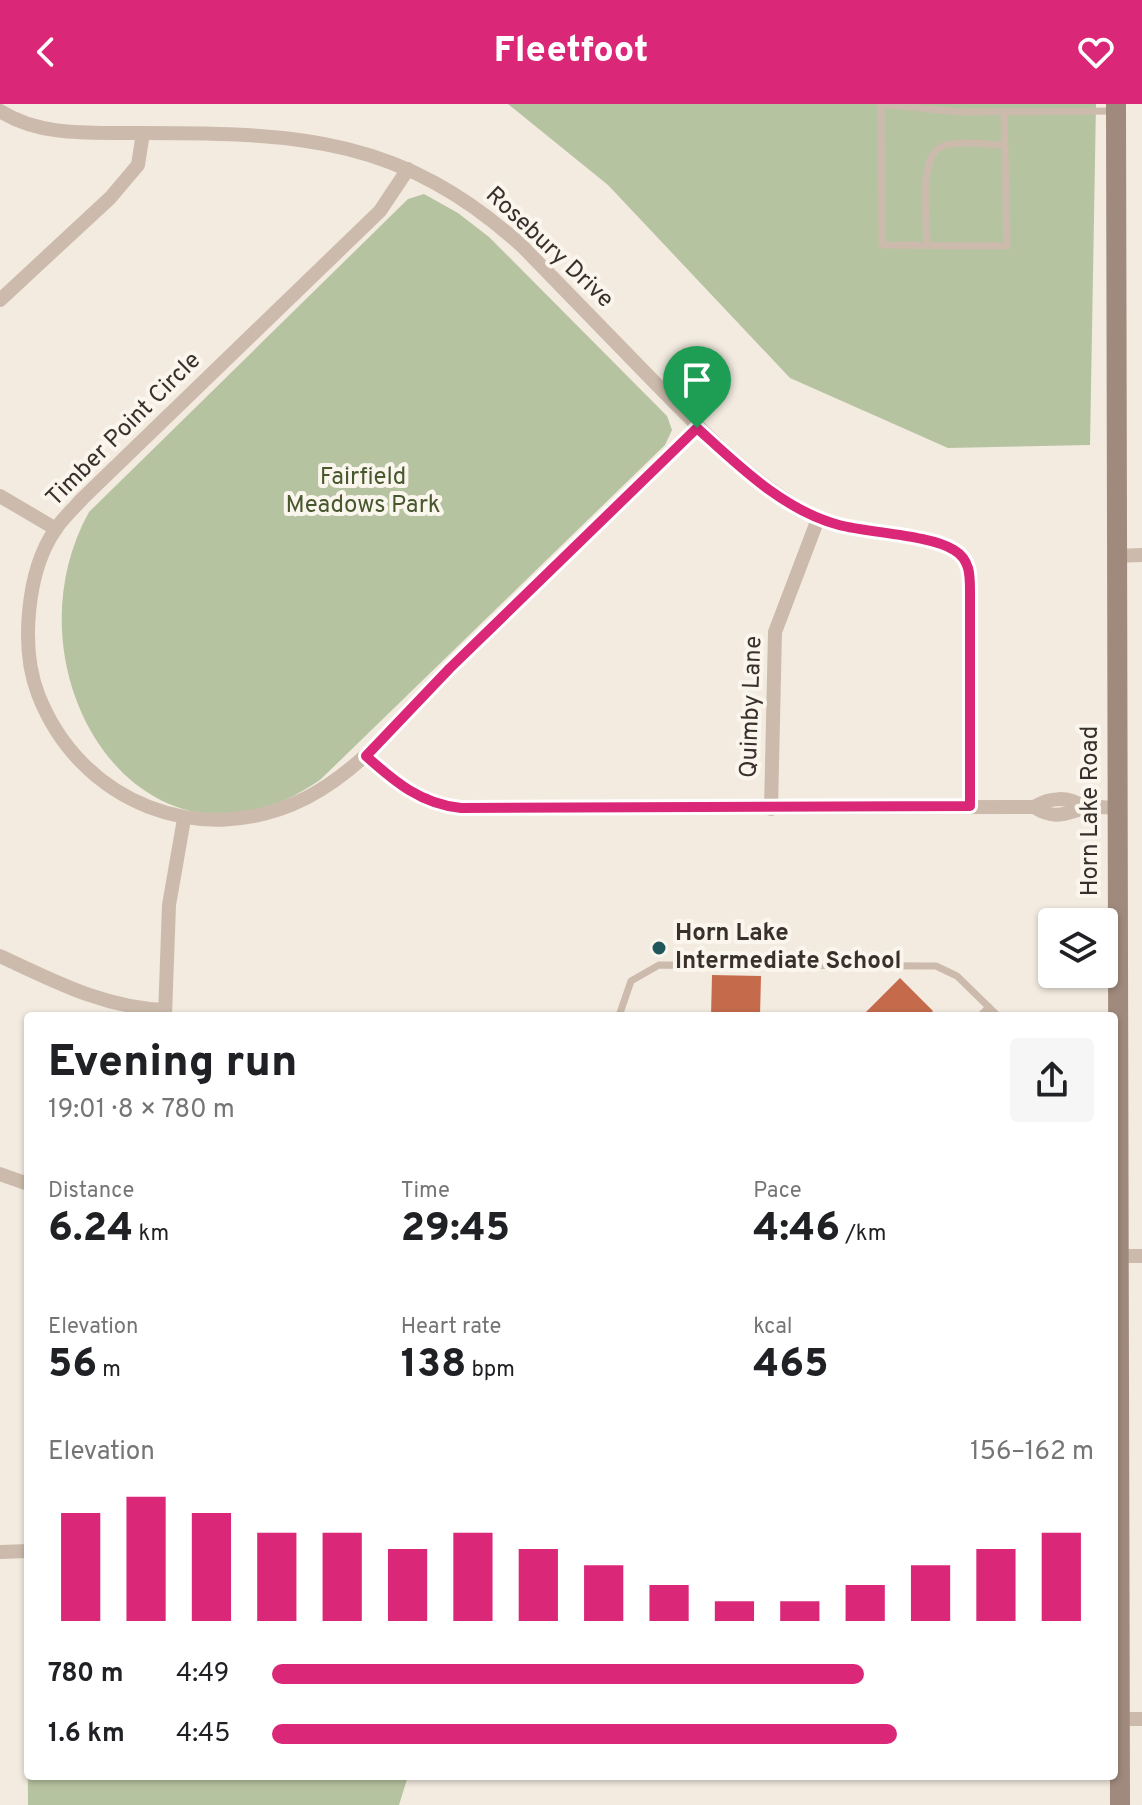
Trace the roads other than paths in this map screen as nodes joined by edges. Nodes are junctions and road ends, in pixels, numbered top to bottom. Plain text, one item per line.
1 (880, 105) edge
2 (1116, 107) edge
3 (975, 108) edge
4 (1015, 108) edge
5 (0, 111) edge
6 (1004, 111) junction
7 (143, 133) junction
8 (1005, 145) junction
9 (408, 169) junction
10 (927, 245) junction
11 (0, 300) edge
12 (697, 428) junction
13 (0, 496) edge
14 (818, 519) junction
15 (56, 529) junction
16 (1142, 555) edge
17 (1117, 556) junction
18 (366, 756) junction
19 (970, 806) junction
20 (1117, 808) junction
21 (771, 809) junction
22 (184, 819) junction
23 (0, 956) edge
24 (989, 1007) junction
25 (158, 1012) edge
26 (165, 1012) edge
27 (620, 1012) edge
28 (984, 1012) edge
29 (994, 1012) edge
30 (1117, 1012) edge
31 (0, 1174) edge
32 (24, 1183) edge
33 (1142, 1256) edge
34 (1118, 1259) edge
35 (24, 1551) edge
36 (0, 1552) edge
37 (1118, 1719) edge
38 (1142, 1719) edge
39 (1118, 1748) edge
40 (1120, 1805) edge

1 - 3 lane
1 - 10 lane
2 - 4 lane
2 - 17 main road, Horn Lake Road
3 - 6 lane
4 - 6 lane
5 - 7 street, Rosebury Drive
6 - 8 lane
7 - 9 street, Rosebury Drive
7 - 11 street
8 - 10 lane
8 - 10 lane
9 - 12 street, Rosebury Drive
9 - 15 street, Timber Point Circle
12 - 14 street, Rosebury Drive
12 - 18 street, Timber Point Circle
13 - 15 street
14 - 19 street, Rosebury Drive
14 - 21 street, Quimby Lane
15 - 22 street, Timber Point Circle
16 - 17 street
17 - 20 main road, Horn Lake Road
18 - 21 street
18 - 22 street, Timber Point Circle
19 - 20 street
19 - 21 street
20 - 30 main road, Horn Lake Road
22 - 26 street
23 - 25 street
24 - 27 lane
24 - 28 lane
24 - 29 lane
31 - 32 street
33 - 34 street
35 - 36 street
37 - 38 street
39 - 40 main road, Horn Lake Road

